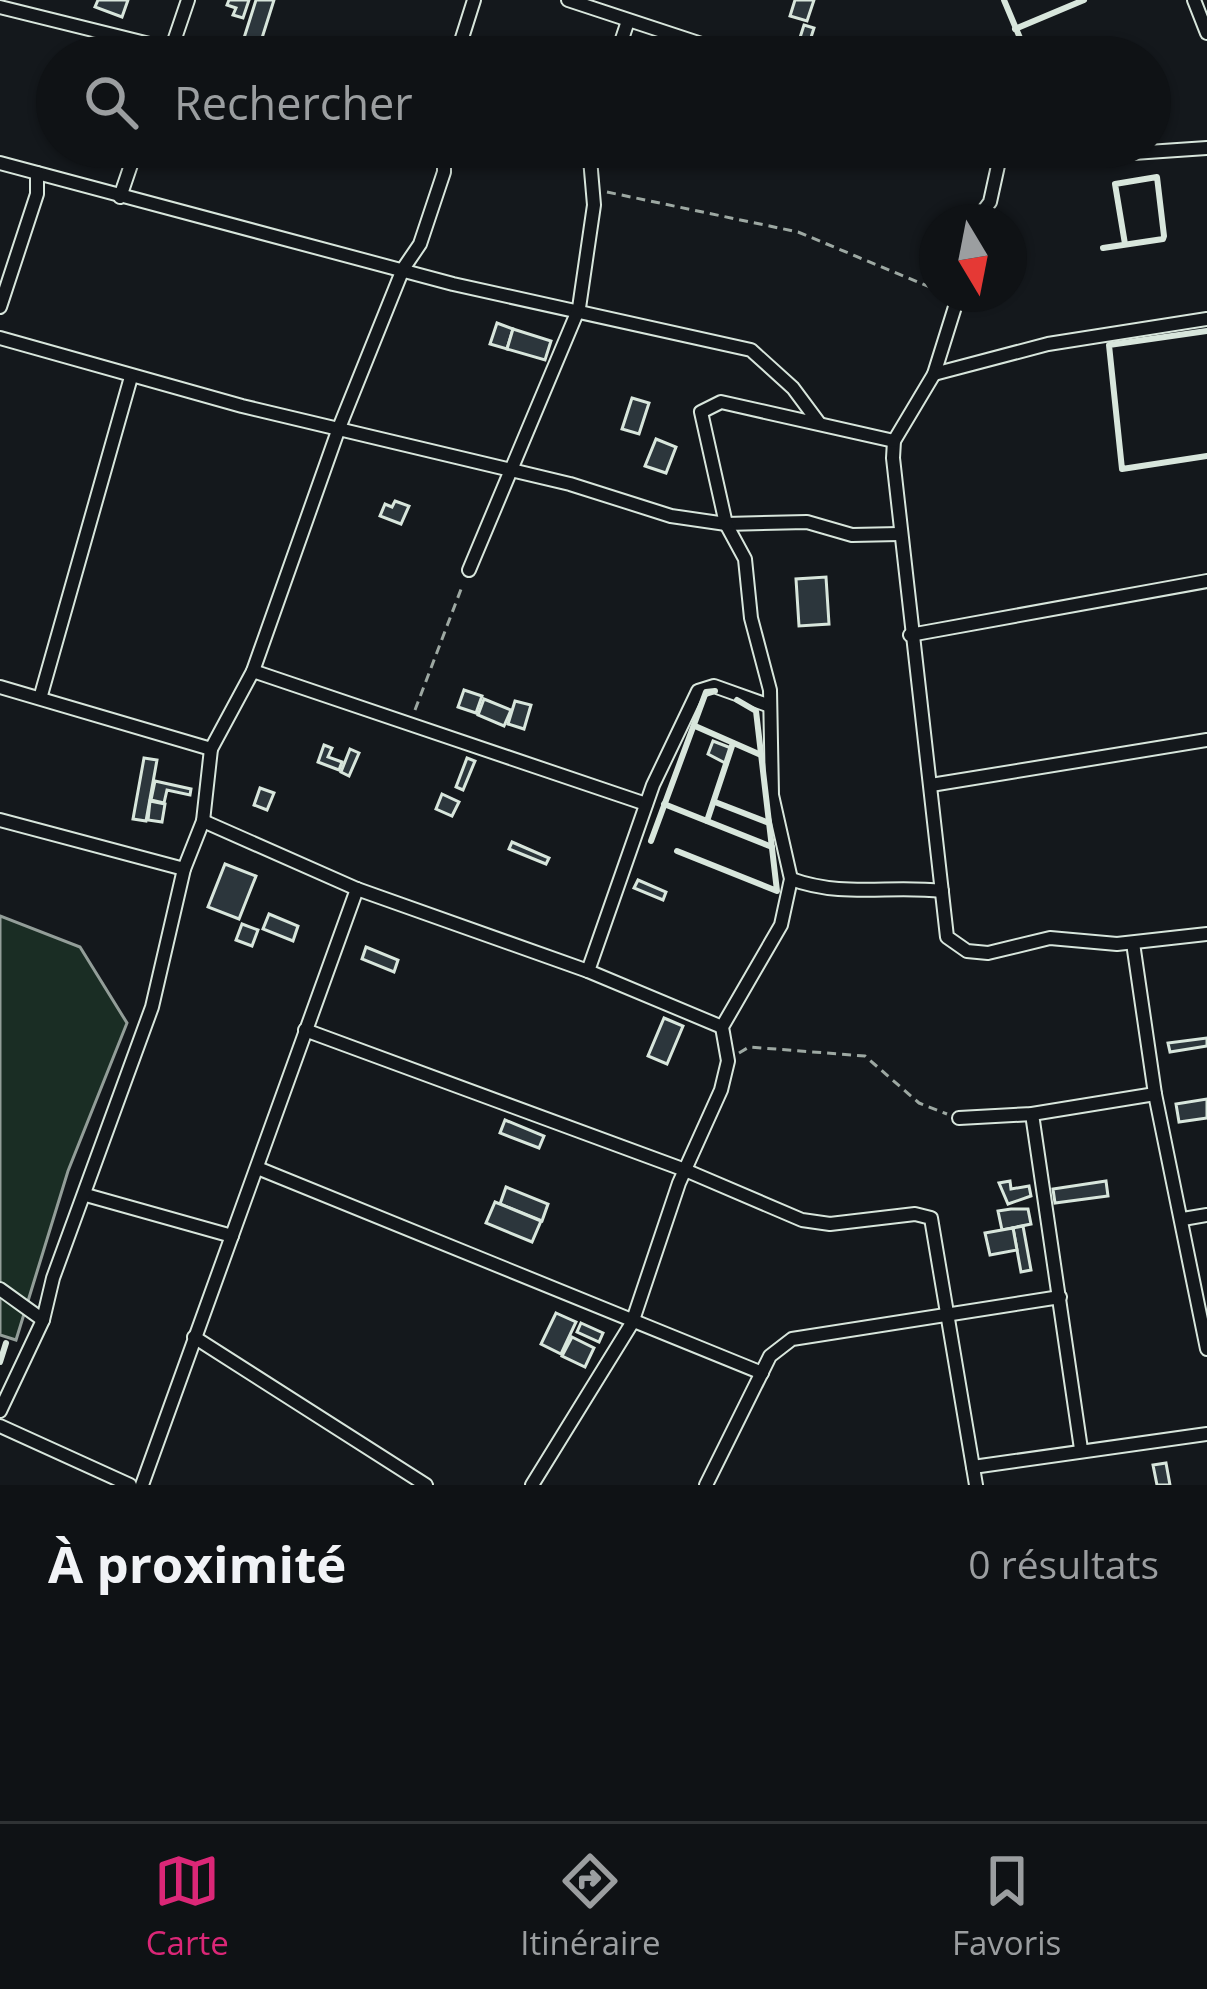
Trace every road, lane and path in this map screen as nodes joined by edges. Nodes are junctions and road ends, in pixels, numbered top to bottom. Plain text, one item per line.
1 (188, 0) edge
2 (474, 0) edge
3 (568, 0) edge
4 (1194, 0) edge
5 (0, 7) edge
6 (628, 21) junction
7 (1205, 24) edge
8 (105, 36) edge
9 (176, 36) edge
10 (463, 36) edge
11 (623, 36) edge
12 (675, 36) edge
13 (1207, 148) edge
14 (1171, 150) edge
15 (0, 164) edge
16 (130, 168) edge
17 (444, 168) edge
18 (592, 168) edge
19 (993, 168) edge
20 (38, 173) junction
21 (594, 189) junction
22 (120, 197) junction
23 (988, 204) edge
24 (403, 269) junction
25 (919, 282) edge
26 (0, 307) edge
27 (579, 308) junction
28 (953, 312) edge
29 (1207, 319) edge
30 (0, 338) edge
31 (934, 374) junction
32 (131, 377) junction
33 (820, 424) junction
34 (339, 428) junction
35 (894, 441) junction
36 (507, 471) junction
37 (726, 524) junction
38 (899, 534) junction
39 (469, 570) joint
40 (1207, 580) edge
41 (910, 635) junction
42 (254, 670) junction
43 (0, 687) edge
44 (41, 695) junction
45 (770, 706) junction
46 (410, 723) junction
47 (1207, 740) edge
48 (212, 748) junction
49 (931, 785) junction
50 (646, 804) junction
51 (0, 820) edge
52 (203, 821) junction
53 (184, 869) junction
54 (791, 879) junction
55 (357, 889) junction
56 (941, 891) junction
57 (1207, 934) edge
58 (1132, 944) junction
59 (588, 971) junction
60 (722, 1027) junction
61 (305, 1030) junction
62 (728, 1061) junction
63 (1156, 1094) junction
64 (1032, 1114) junction
65 (958, 1118) joint
66 (260, 1169) junction
67 (685, 1170) junction
68 (86, 1195) junction
69 (1207, 1215) edge
70 (1183, 1219) junction
71 (232, 1236) junction
72 (0, 1289) edge
73 (1060, 1297) junction
74 (950, 1316) junction
75 (43, 1320) junction
76 (632, 1323) junction
77 (194, 1337) junction
78 (1207, 1349) edge
79 (762, 1373) junction
80 (0, 1412) edge
81 (0, 1426) edge
82 (1207, 1434) edge
83 (1081, 1449) junction
84 (973, 1467) junction
85 (130, 1485) edge
86 (142, 1485) edge
87 (426, 1485) edge
88 (532, 1485) edge
89 (706, 1485) edge
90 (976, 1485) edge

1 - 9 street
2 - 10 street
3 - 6 street
4 - 7 street
5 - 8 street
6 - 11 street
6 - 12 street
13 - 14 street
15 - 20 street
16 - 22 street
17 - 24 street
18 - 21 street
19 - 23 street
20 - 22 street
20 - 26 street
21 - 25 path
21 - 27 street
22 - 24 street
24 - 27 street
24 - 34 street
27 - 33 street
27 - 36 street
28 - 31 street
29 - 31 street
30 - 32 street
31 - 35 street
32 - 34 street
32 - 44 street
33 - 35 street
33 - 37 street
34 - 36 street
34 - 42 street
35 - 38 street
36 - 37 street
36 - 39 street
37 - 38 street
37 - 45 street
38 - 41 street
39 - 46 path
40 - 41 street
41 - 49 street
42 - 46 street
42 - 48 street
43 - 44 street
44 - 48 street
45 - 50 street
45 - 54 street
46 - 50 street
47 - 49 street
48 - 52 street
49 - 56 street
50 - 59 street
51 - 53 street
52 - 53 street
52 - 55 street
53 - 68 street
54 - 56 street
54 - 60 street
55 - 59 street
55 - 61 street
56 - 58 street
57 - 58 street
58 - 63 street
59 - 60 street
60 - 62 street
61 - 66 street
61 - 67 street
62 - 65 path
62 - 67 street
63 - 64 street
63 - 70 street
64 - 65 street
64 - 73 street
66 - 71 street
66 - 76 street
67 - 74 street
67 - 76 street
68 - 71 street
68 - 75 street
69 - 70 street
70 - 78 street
71 - 77 street
72 - 75 street
73 - 74 street
73 - 83 street
74 - 79 street
74 - 84 street
75 - 80 street
76 - 79 street
76 - 88 street
77 - 86 street
77 - 87 street
79 - 89 street
81 - 85 street
82 - 83 street
83 - 84 street
84 - 90 street

